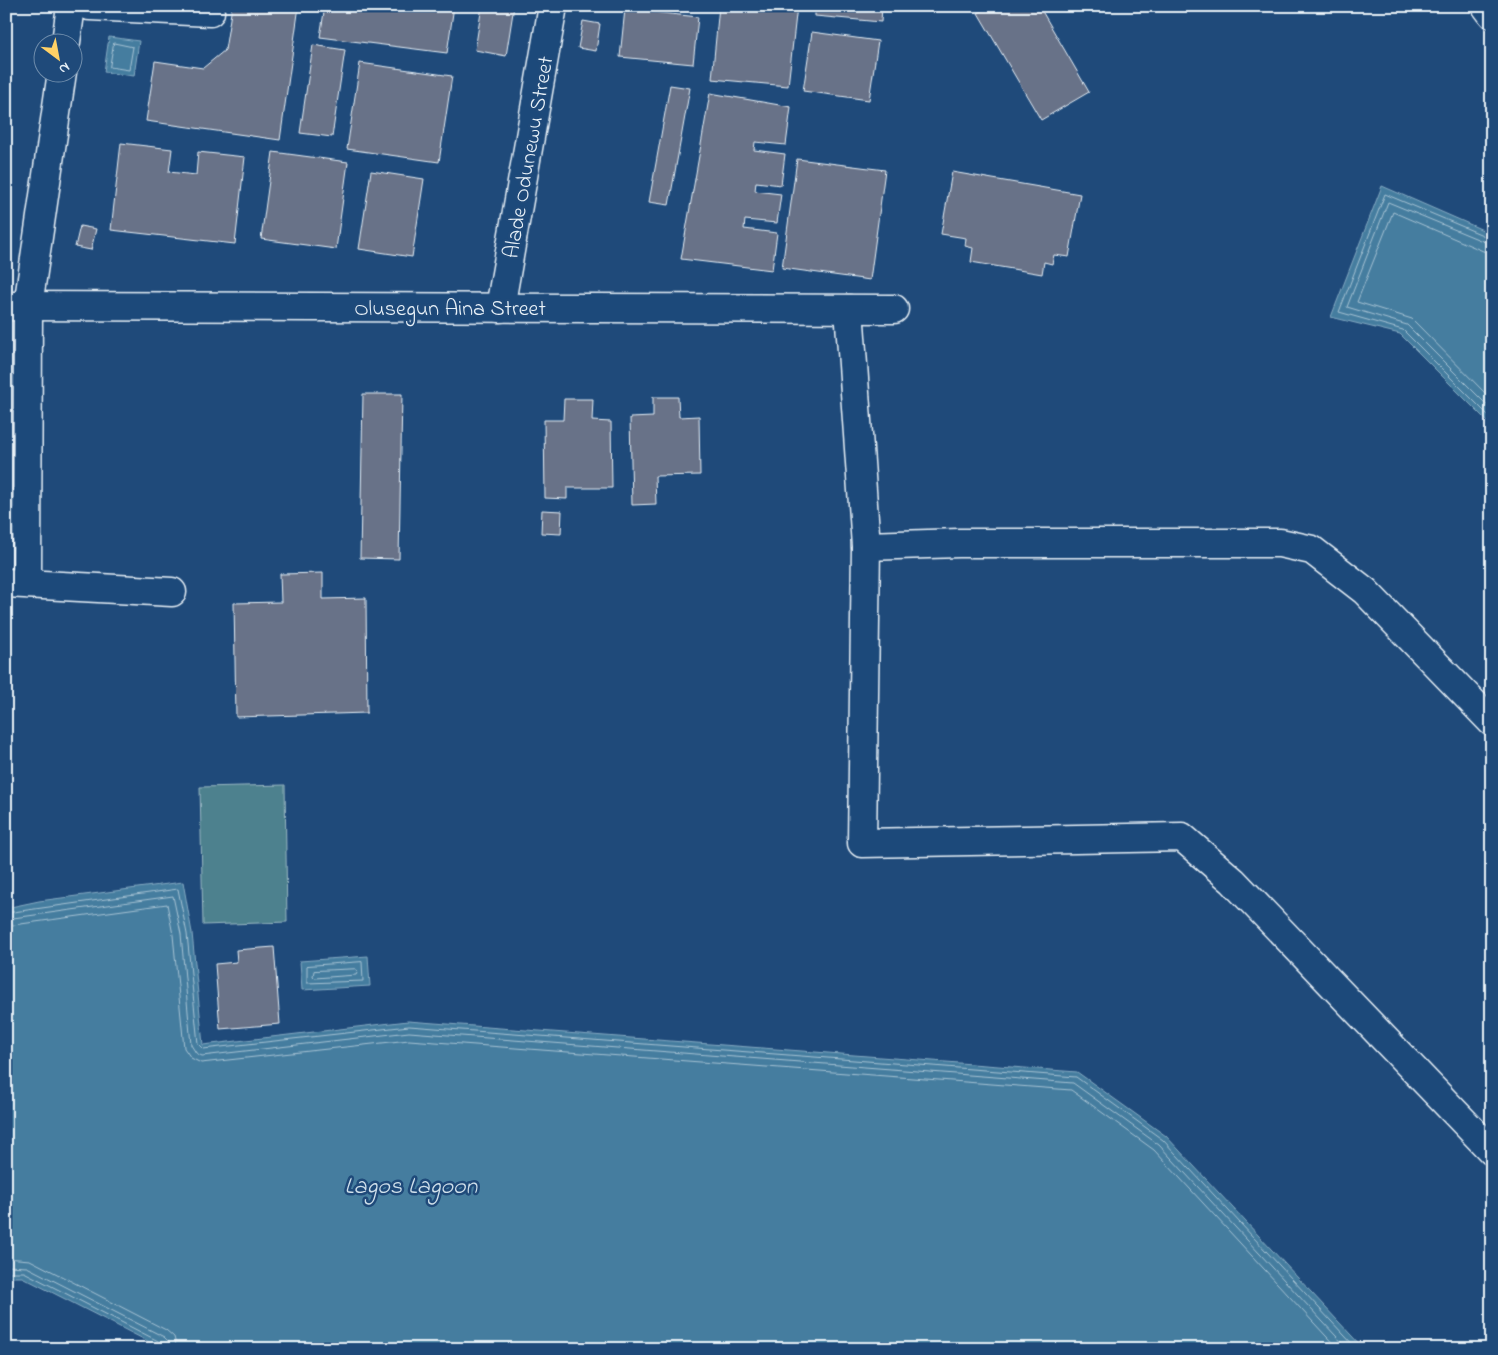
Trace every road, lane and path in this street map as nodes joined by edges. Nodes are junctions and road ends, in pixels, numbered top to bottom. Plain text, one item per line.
1 (71, 6) edge
2 (90, 6) edge
3 (553, 6) edge
4 (1486, 6) edge
5 (210, 12) dead end
6 (1492, 14) edge
7 (67, 32) edge
8 (60, 82) edge
9 (17, 306) edge
10 (500, 308) junction
11 (849, 309) junction
12 (894, 309) dead end
13 (866, 546) junction
14 (16, 583) edge
15 (172, 592) dead end
16 (1492, 722) edge
17 (1492, 1151) edge

1 - 7 street
2 - 5 street
3 - 10 street, Alade Odunewu Street
4 - 6 street
8 - 9 street
9 - 10 street, Olusegun Aina Street
9 - 14 street
10 - 11 street, Olusegun Aina Street
11 - 12 street, Olusegun Aina Street
11 - 13 street
13 - 16 street
13 - 17 street
14 - 15 street

